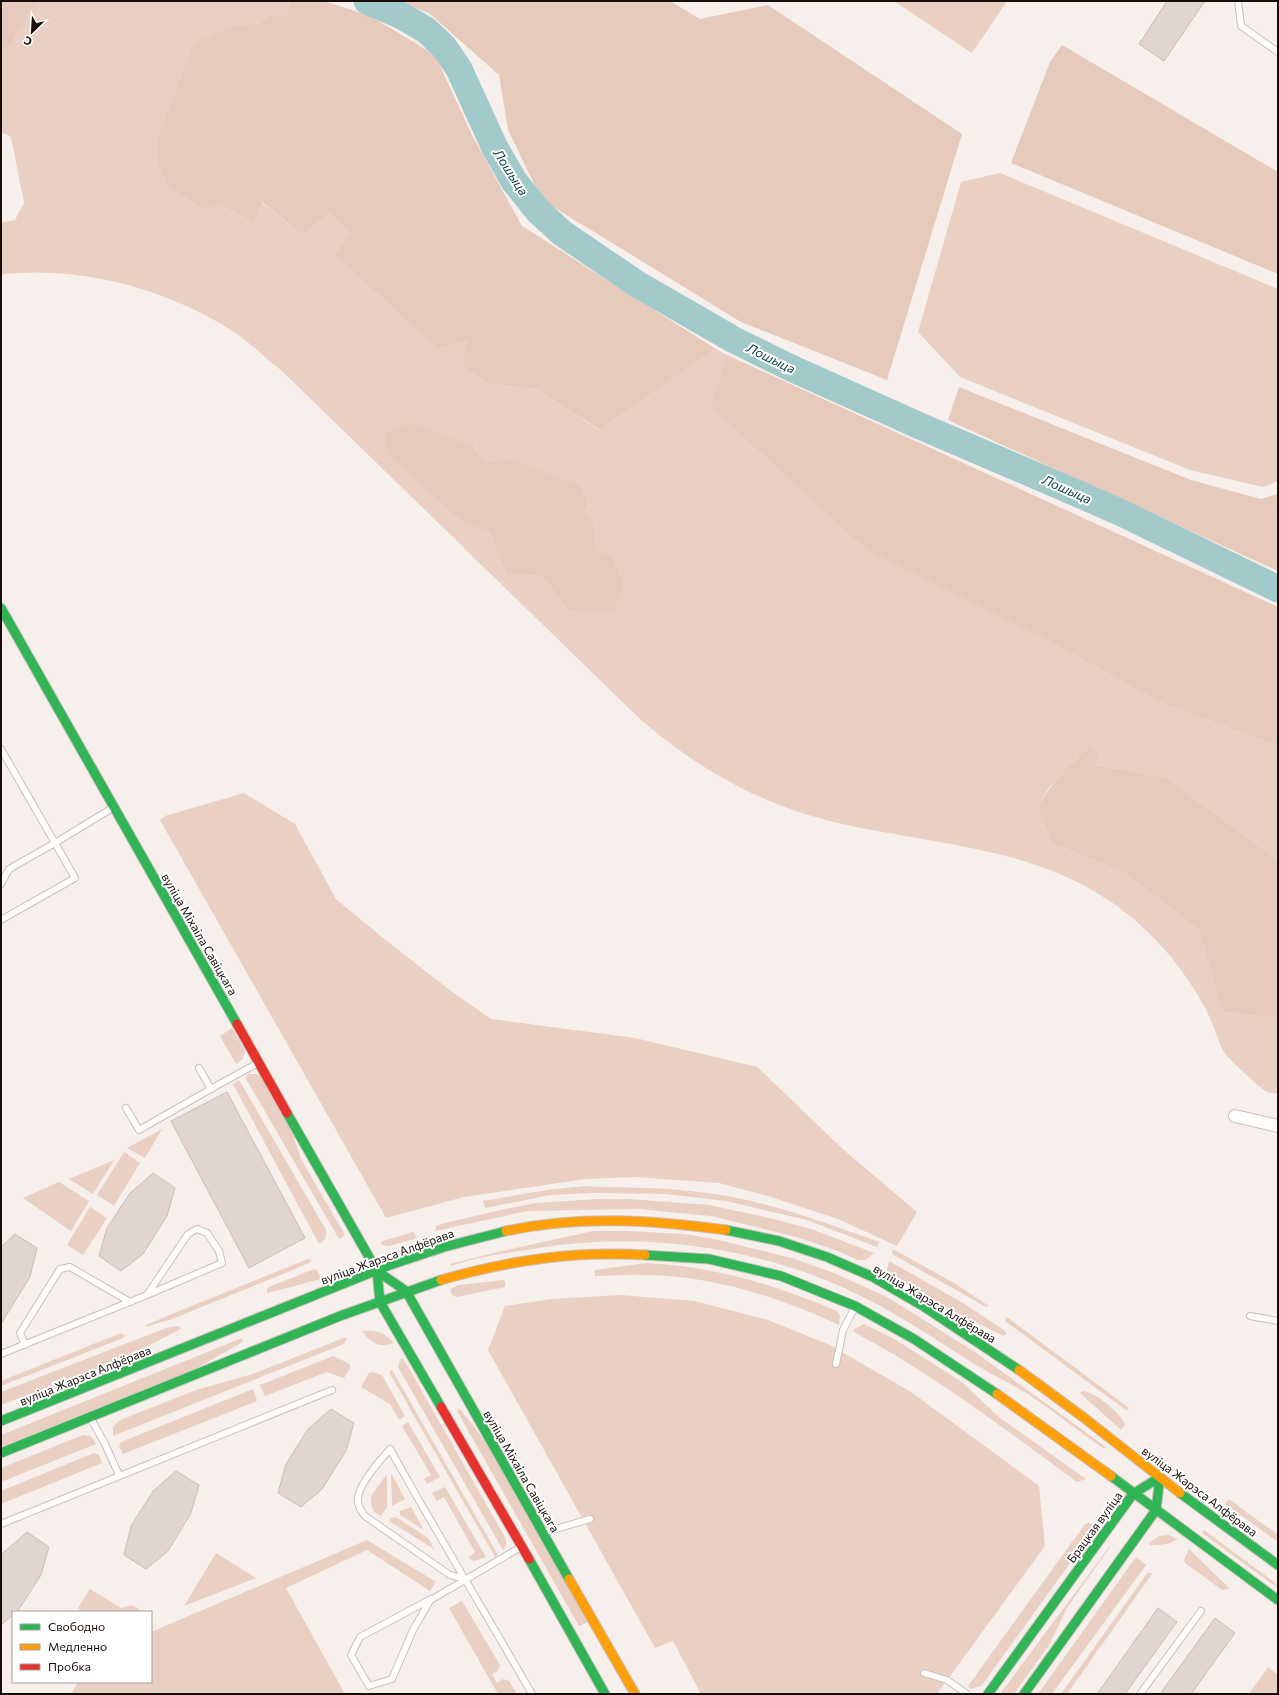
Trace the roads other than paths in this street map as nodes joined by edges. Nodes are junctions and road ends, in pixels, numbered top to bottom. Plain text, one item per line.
1 (1238, 1) edge
2 (1278, 52) edge
3 (1, 608) edge
4 (1, 749) edge
5 (114, 807) junction
6 (55, 843) junction
7 (1, 884) edge
8 (1, 920) edge
9 (259, 1063) junction
10 (199, 1068) dead end
11 (211, 1089) junction
12 (126, 1108) dead end
13 (1234, 1116) dead end
14 (1278, 1126) edge
15 (377, 1271) junction
16 (406, 1292) junction
17 (147, 1296) junction
18 (130, 1302) junction
19 (380, 1302) junction
20 (855, 1306) junction
21 (1250, 1316) dead end
22 (1278, 1322) edge
23 (25, 1345) junction
24 (1, 1354) edge
25 (836, 1364) dead end
26 (332, 1390) dead end
27 (90, 1417) junction
28 (1, 1421) edge
29 (1, 1453) edge
30 (119, 1475) junction
31 (1160, 1478) junction
32 (1133, 1494) junction
33 (1156, 1510) junction
34 (590, 1519) dead end
35 (1, 1524) edge
36 (543, 1533) junction
37 (521, 1547) junction
38 (1278, 1565) edge
39 (466, 1579) junction
40 (432, 1599) junction
41 (1278, 1600) edge
42 (1201, 1611) dead end
43 (924, 1673) dead end
44 (532, 1694) edge
45 (604, 1694) edge
46 (635, 1694) edge
47 (967, 1694) edge
48 (988, 1694) edge
49 (1024, 1694) edge
50 (1140, 1694) edge

1 - 2 lane
3 - 5 main road, вуліца Міхаіла Савіцкага
4 - 6 lane
5 - 6 lane
5 - 9 main road, вуліца Міхаіла Савіцкага
6 - 7 lane
6 - 8 lane
9 - 11 lane
9 - 15 main road, вуліца Міхаіла Савіцкага
10 - 11 lane
11 - 12 lane
13 - 14 street
15 - 16 main road, вуліца Міхаіла Савіцкага
15 - 19 main road, вуліца Міхаіла Савіцкага
15 - 28 main road, вуліца Жарэса Алфёрава
15 - 31 main road, вуліца Жарэса Алфёрава
16 - 19 main road
16 - 20 main road
16 - 36 main road, вуліца Міхаіла Савіцкага
17 - 17 lane
17 - 18 lane
18 - 23 lane
18 - 23 lane
19 - 27 main road
19 - 37 main road, вуліца Міхаіла Савіцкага
20 - 25 lane
20 - 32 main road
21 - 22 lane
23 - 24 lane
26 - 30 lane
27 - 29 main road
27 - 30 lane
30 - 35 lane
31 - 32 main road, Брацкая вуліца
31 - 33 main road
31 - 38 main road, вуліца Жарэса Алфёрава
32 - 33 main road
32 - 48 main road, Брацкая вуліца
33 - 41 main road
33 - 49 main road
34 - 36 lane
36 - 46 main road, вуліца Міхаіла Савіцкага
37 - 39 lane
37 - 45 main road, вуліца Міхаіла Савіцкага
39 - 39 lane
39 - 40 lane
39 - 44 lane
40 - 40 lane
42 - 50 lane
43 - 47 lane

